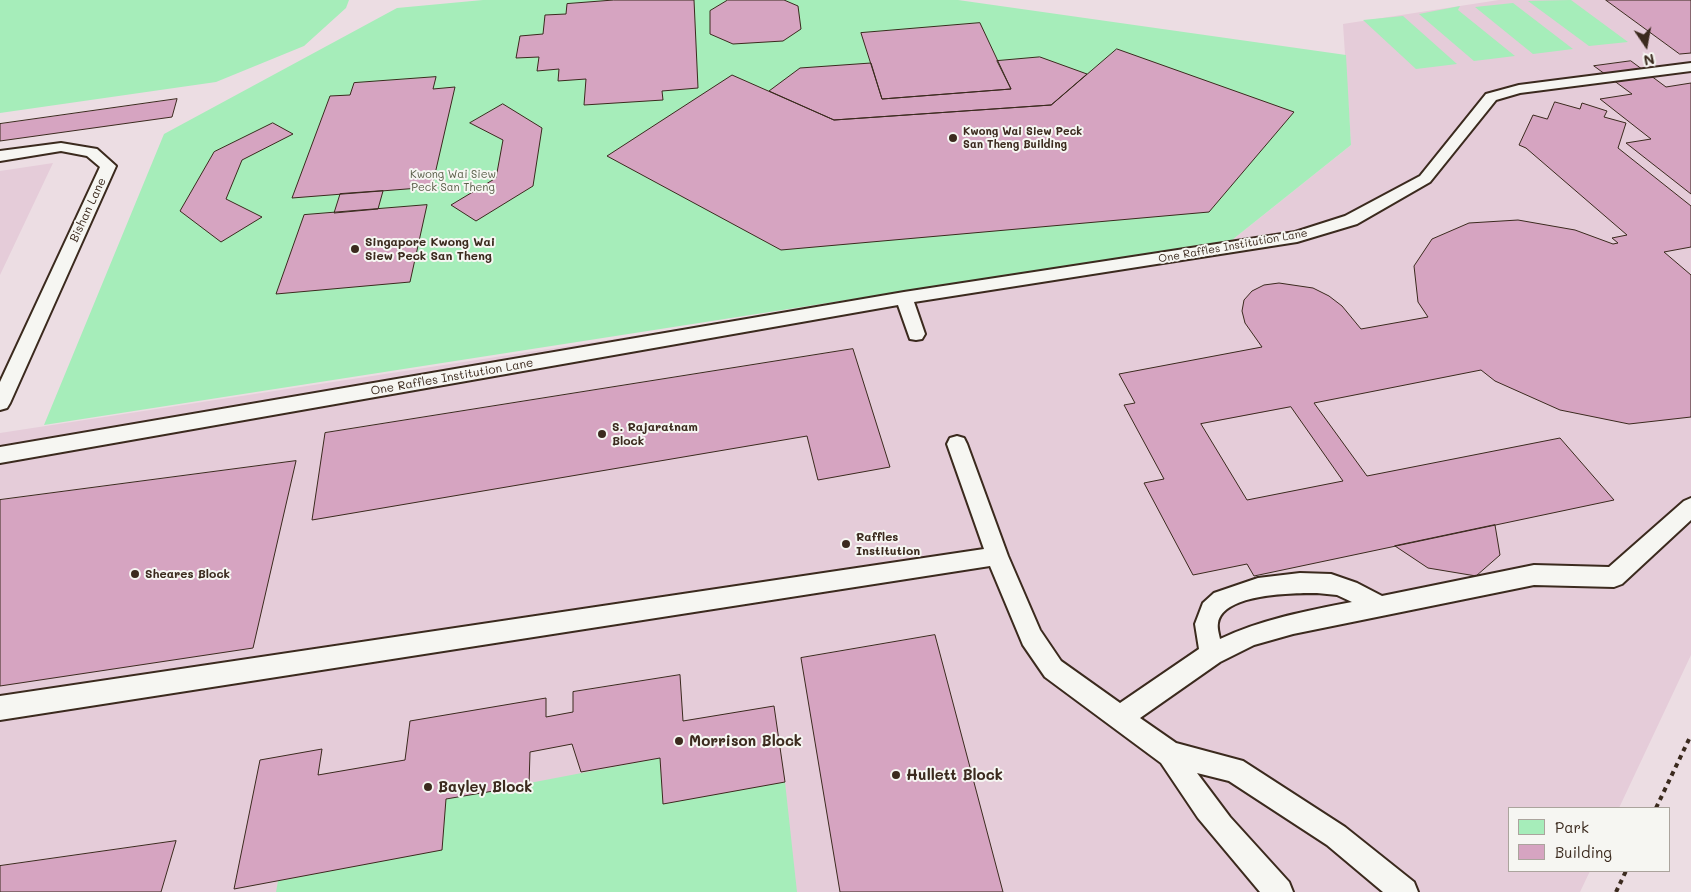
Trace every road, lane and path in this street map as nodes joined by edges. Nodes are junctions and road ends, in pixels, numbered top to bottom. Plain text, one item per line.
1 (1691, 67) edge
2 (0, 156) edge
3 (904, 298) junction
4 (916, 334) dead end
5 (0, 403) edge
6 (956, 444) dead end
7 (0, 455) edge
8 (1691, 507) edge
9 (997, 556) junction
10 (1379, 606) junction
11 (1212, 654) junction
12 (0, 708) edge
13 (1119, 718) junction
14 (1691, 735) edge
15 (1170, 754) junction
16 (1656, 807) edge
17 (1626, 872) edge
18 (1279, 892) edge
19 (1404, 892) edge
20 (1616, 892) edge

1 - 3 lane, One Raffles Institution Lane
2 - 5 lane, Bishan Lane
3 - 4 lane
3 - 7 lane, One Raffles Institution Lane
6 - 9 lane
8 - 10 lane
9 - 12 lane
9 - 13 lane
10 - 11 lane
10 - 11 lane
11 - 13 lane
13 - 15 lane
14 - 16 path
15 - 18 lane
15 - 19 lane
17 - 20 path

